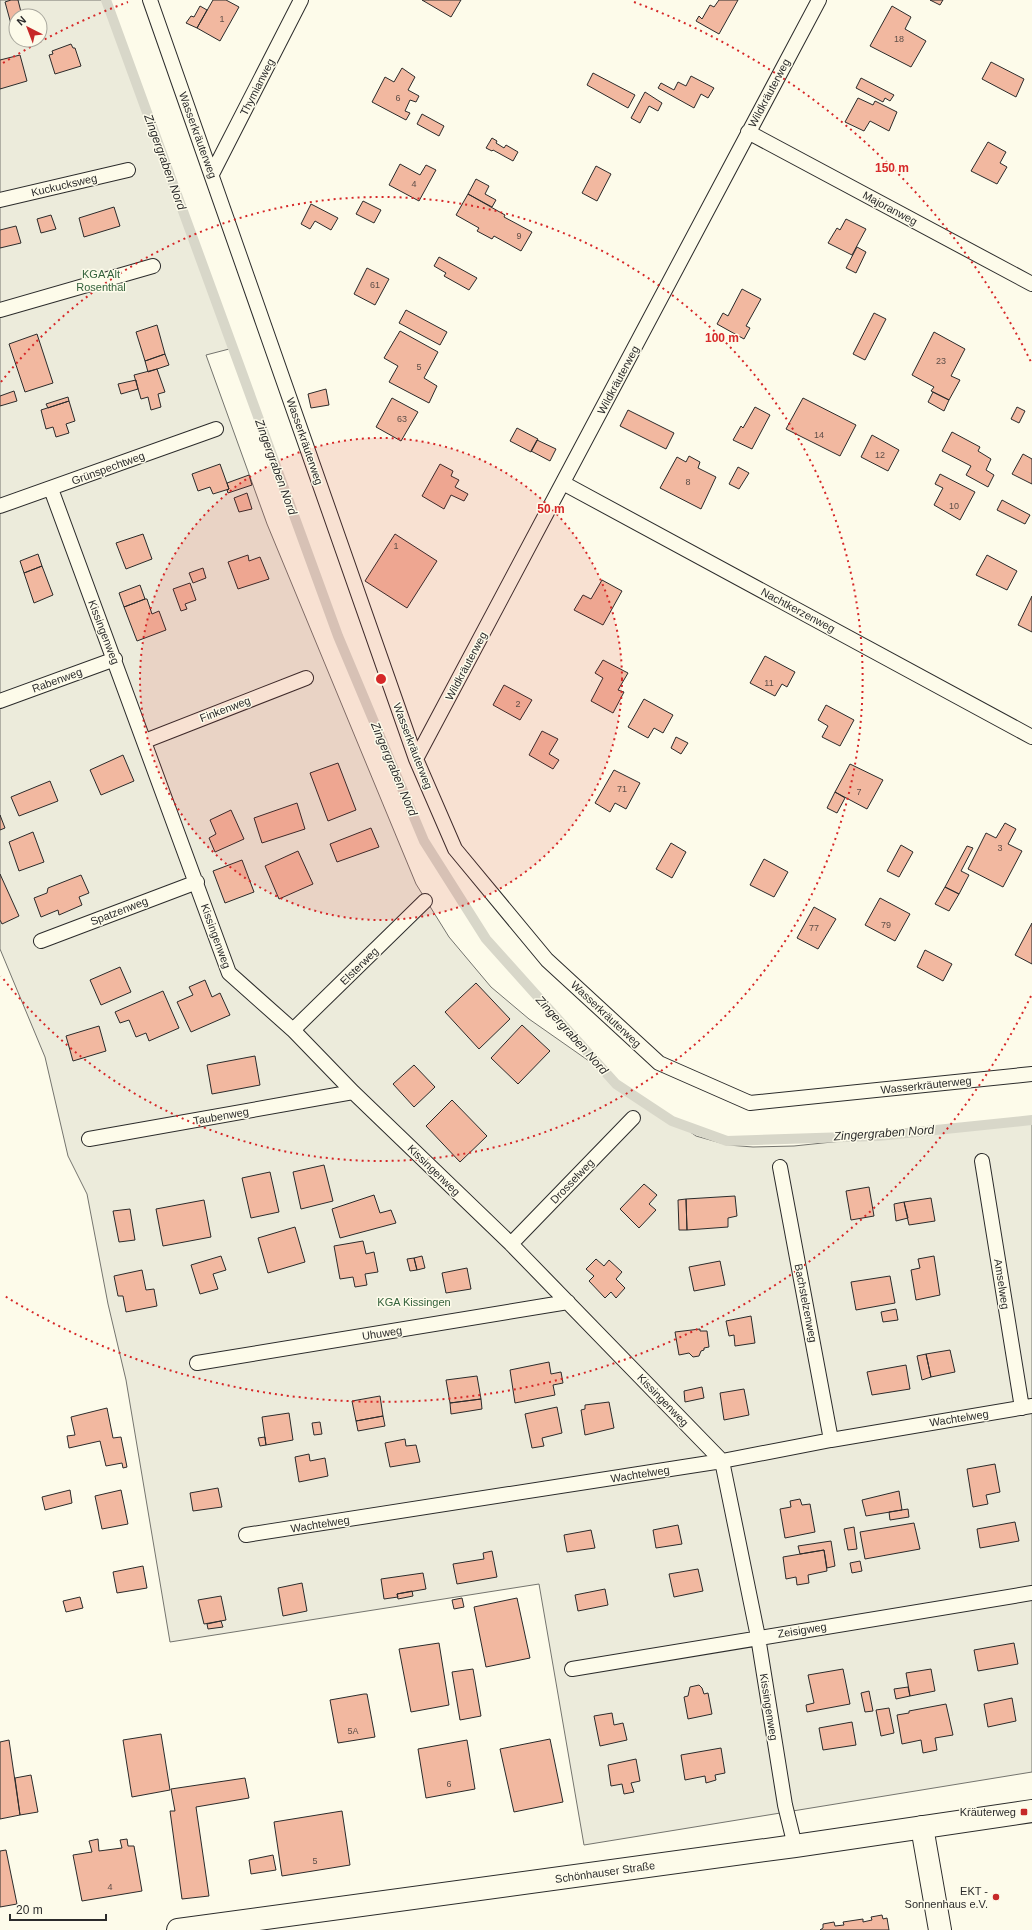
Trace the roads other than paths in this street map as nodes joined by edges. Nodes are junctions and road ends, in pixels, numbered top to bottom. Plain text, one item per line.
1 (150, 0) edge
2 (301, 0) edge
3 (819, 0) edge
4 (748, 132) junction
5 (128, 170) dead end
6 (212, 174) junction
7 (0, 200) edge
8 (153, 266) dead end
9 (1032, 284) edge
10 (0, 310) edge
11 (216, 429) dead end
12 (563, 483) junction
13 (50, 489) junction
14 (0, 506) edge
15 (115, 659) junction
16 (306, 678) dead end
17 (0, 702) edge
18 (1032, 738) edge
19 (145, 741) junction
20 (416, 759) junction
21 (197, 882) junction
22 (425, 901) dead end
23 (41, 941) dead end
24 (293, 1030) junction
25 (1032, 1074) edge
26 (353, 1092) junction
27 (633, 1118) dead end
28 (89, 1139) dead end
29 (982, 1161) dead end
30 (780, 1167) dead end
31 (511, 1244) junction
32 (568, 1302) junction
33 (197, 1363) dead end
34 (1027, 1407) edge
35 (831, 1440) junction
36 (722, 1461) junction
37 (246, 1535) dead end
38 (1032, 1593) edge
39 (758, 1637) junction
40 (572, 1669) dead end
41 (1032, 1811) edge
42 (922, 1827) junction
43 (795, 1846) junction
44 (178, 1930) edge
45 (940, 1930) edge

1 - 6 lane, Wasserkräuterweg
2 - 6 lane, Thymianweg
3 - 4 lane, Wildkräuterweg
4 - 9 lane, Majoranweg
4 - 12 lane, Wildkräuterweg
5 - 7 lane, Kuckucksweg
6 - 20 lane, Wasserkräuterweg
8 - 10 lane
11 - 13 lane, Grünspechtweg
12 - 18 lane, Nachtkerzenweg
12 - 20 lane, Wildkräuterweg
13 - 14 lane, Grünspechtweg
13 - 15 lane, Kissingenweg
15 - 17 lane, Rabenweg
15 - 19 lane, Kissingenweg
16 - 19 lane, Finkenweg
19 - 21 lane, Kissingenweg
20 - 25 lane, Wasserkräuterweg
21 - 23 lane, Spatzenweg
21 - 24 lane, Kissingenweg
22 - 24 lane, Elsterweg
24 - 26 lane, Kissingenweg
26 - 28 lane, Taubenweg
26 - 31 lane, Kissingenweg
27 - 31 lane, Drosselweg
29 - 34 lane, Amselweg
30 - 35 lane, Bachstelzenweg
31 - 32 lane, Kissingenweg
32 - 33 lane, Uhuweg
32 - 36 lane, Kissingenweg
34 - 35 lane, Wachtelweg
35 - 36 lane, Wachtelweg
36 - 37 lane, Wachtelweg
36 - 39 lane, Kissingenweg
38 - 39 lane, Zeisigweg
39 - 40 lane, Zeisigweg
39 - 43 lane, Kissingenweg
41 - 42 street, Schönhauser Straße
42 - 43 street, Schönhauser Straße
42 - 45 street
43 - 44 street, Schönhauser Straße

